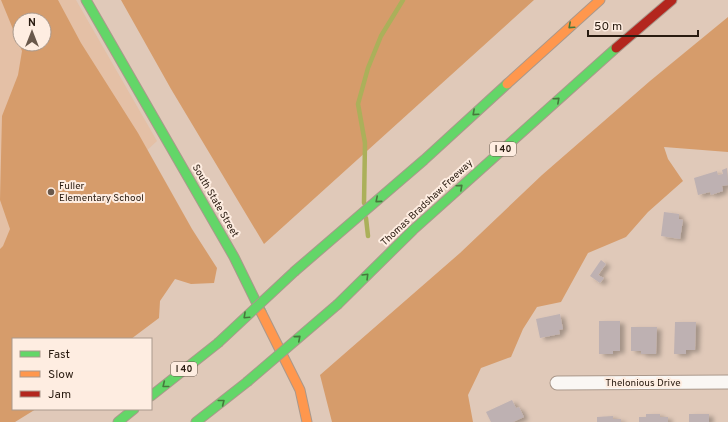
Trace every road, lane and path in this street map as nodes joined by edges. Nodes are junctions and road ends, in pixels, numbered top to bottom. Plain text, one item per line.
1 (86, 0) edge
2 (600, 0) edge
3 (672, 0) edge
4 (728, 382) edge
5 (557, 384) dead end
6 (152, 395) edge
7 (133, 410) edge
8 (118, 422) edge
9 (196, 422) edge
10 (307, 422) edge

1 - 10 main road, South State Street
2 -> 6 main road, I 40, bridge
9 -> 3 main road, Thomas Bradshaw Freeway / I 40, bridge
4 - 5 street, Thelonious Drive
7 - 8 main road

